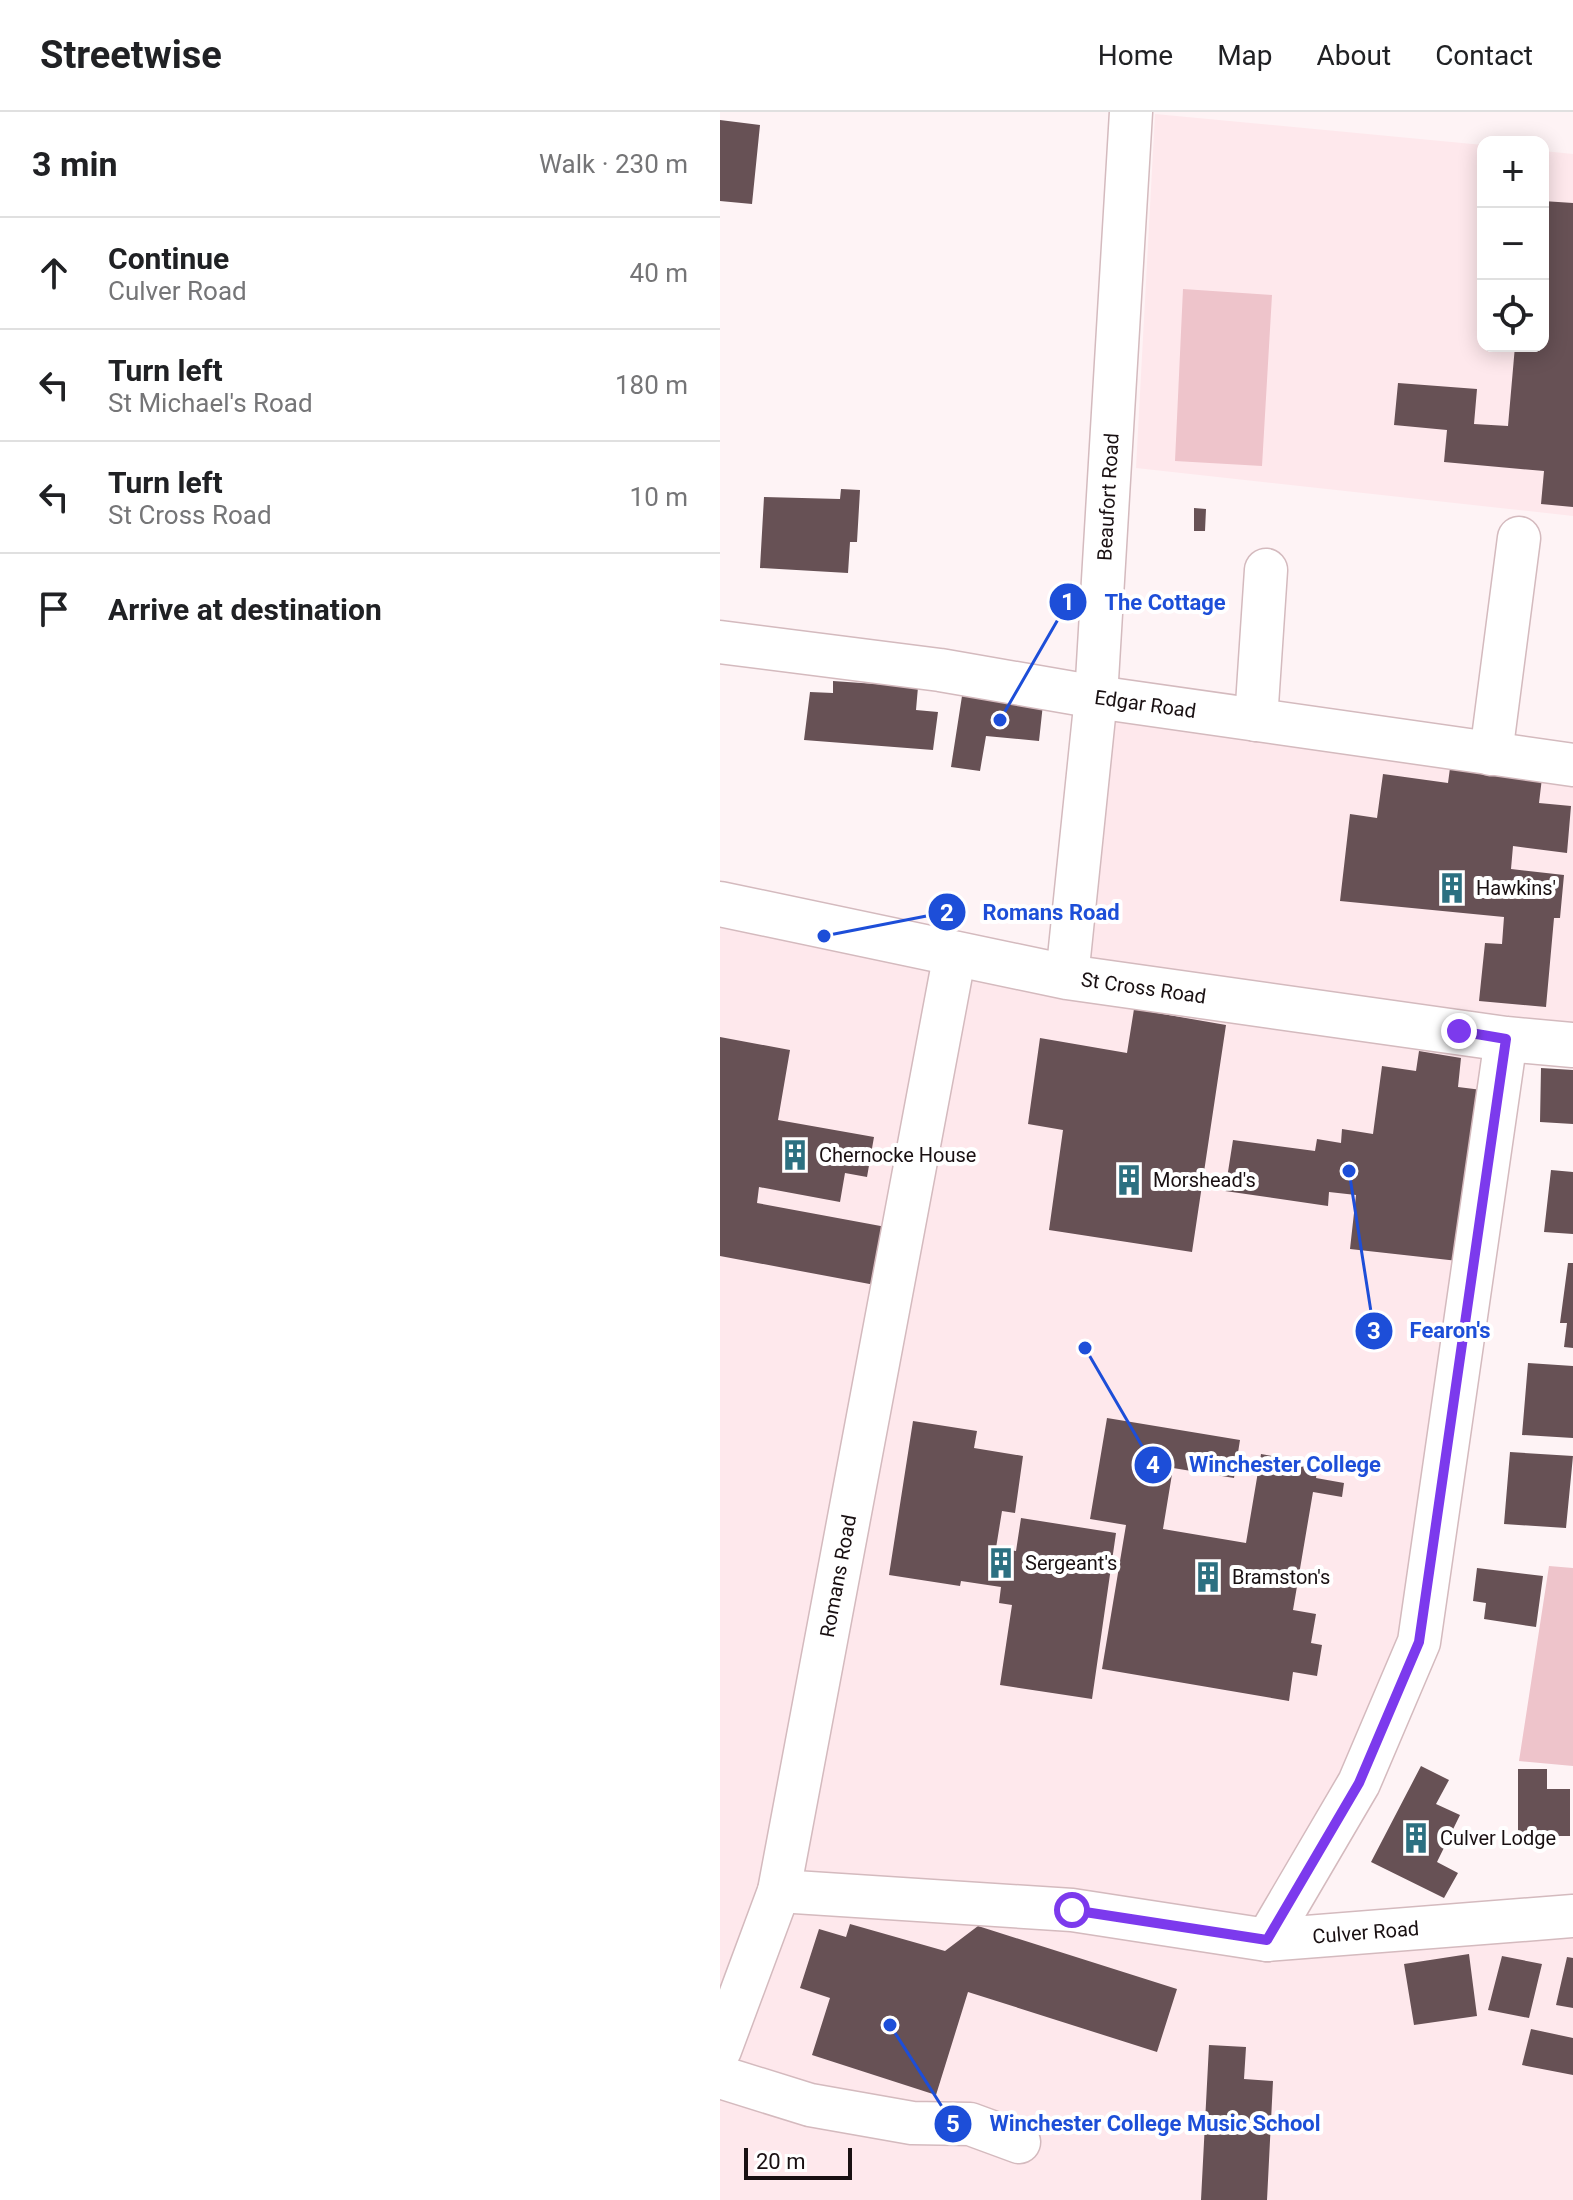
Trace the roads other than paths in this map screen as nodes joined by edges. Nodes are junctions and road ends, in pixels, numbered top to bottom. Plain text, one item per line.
1 (1131, 112) edge
2 (1519, 538) dead end
3 (1266, 570) dead end
4 (720, 642) edge
5 (1096, 697) junction
6 (1256, 720) junction
7 (1491, 754) junction
8 (1573, 765) edge
9 (720, 904) edge
10 (955, 953) junction
11 (1067, 977) junction
12 (1506, 1039) junction
13 (1573, 1045) edge
14 (779, 1891) junction
15 (1573, 1916) edge
16 (1267, 1940) junction
17 (720, 2050) edge
18 (720, 2077) edge
19 (1019, 2142) dead end

1 - 5 street, Beaufort Road
2 - 7 street
3 - 6 street
4 - 5 street, Edgar Road
5 - 6 street, Edgar Road
5 - 11 street, Beaufort Road
6 - 7 street, Edgar Road
7 - 8 street, Edgar Road
9 - 10 main road, St Cross Road
10 - 11 main road, St Cross Road
10 - 14 street, Romans Road
11 - 12 main road, St Cross Road
12 - 13 main road, St Cross Road
12 - 16 street
14 - 16 street, Culver Road
14 - 17 street, Romans Road
15 - 16 street, Culver Road
18 - 19 street

